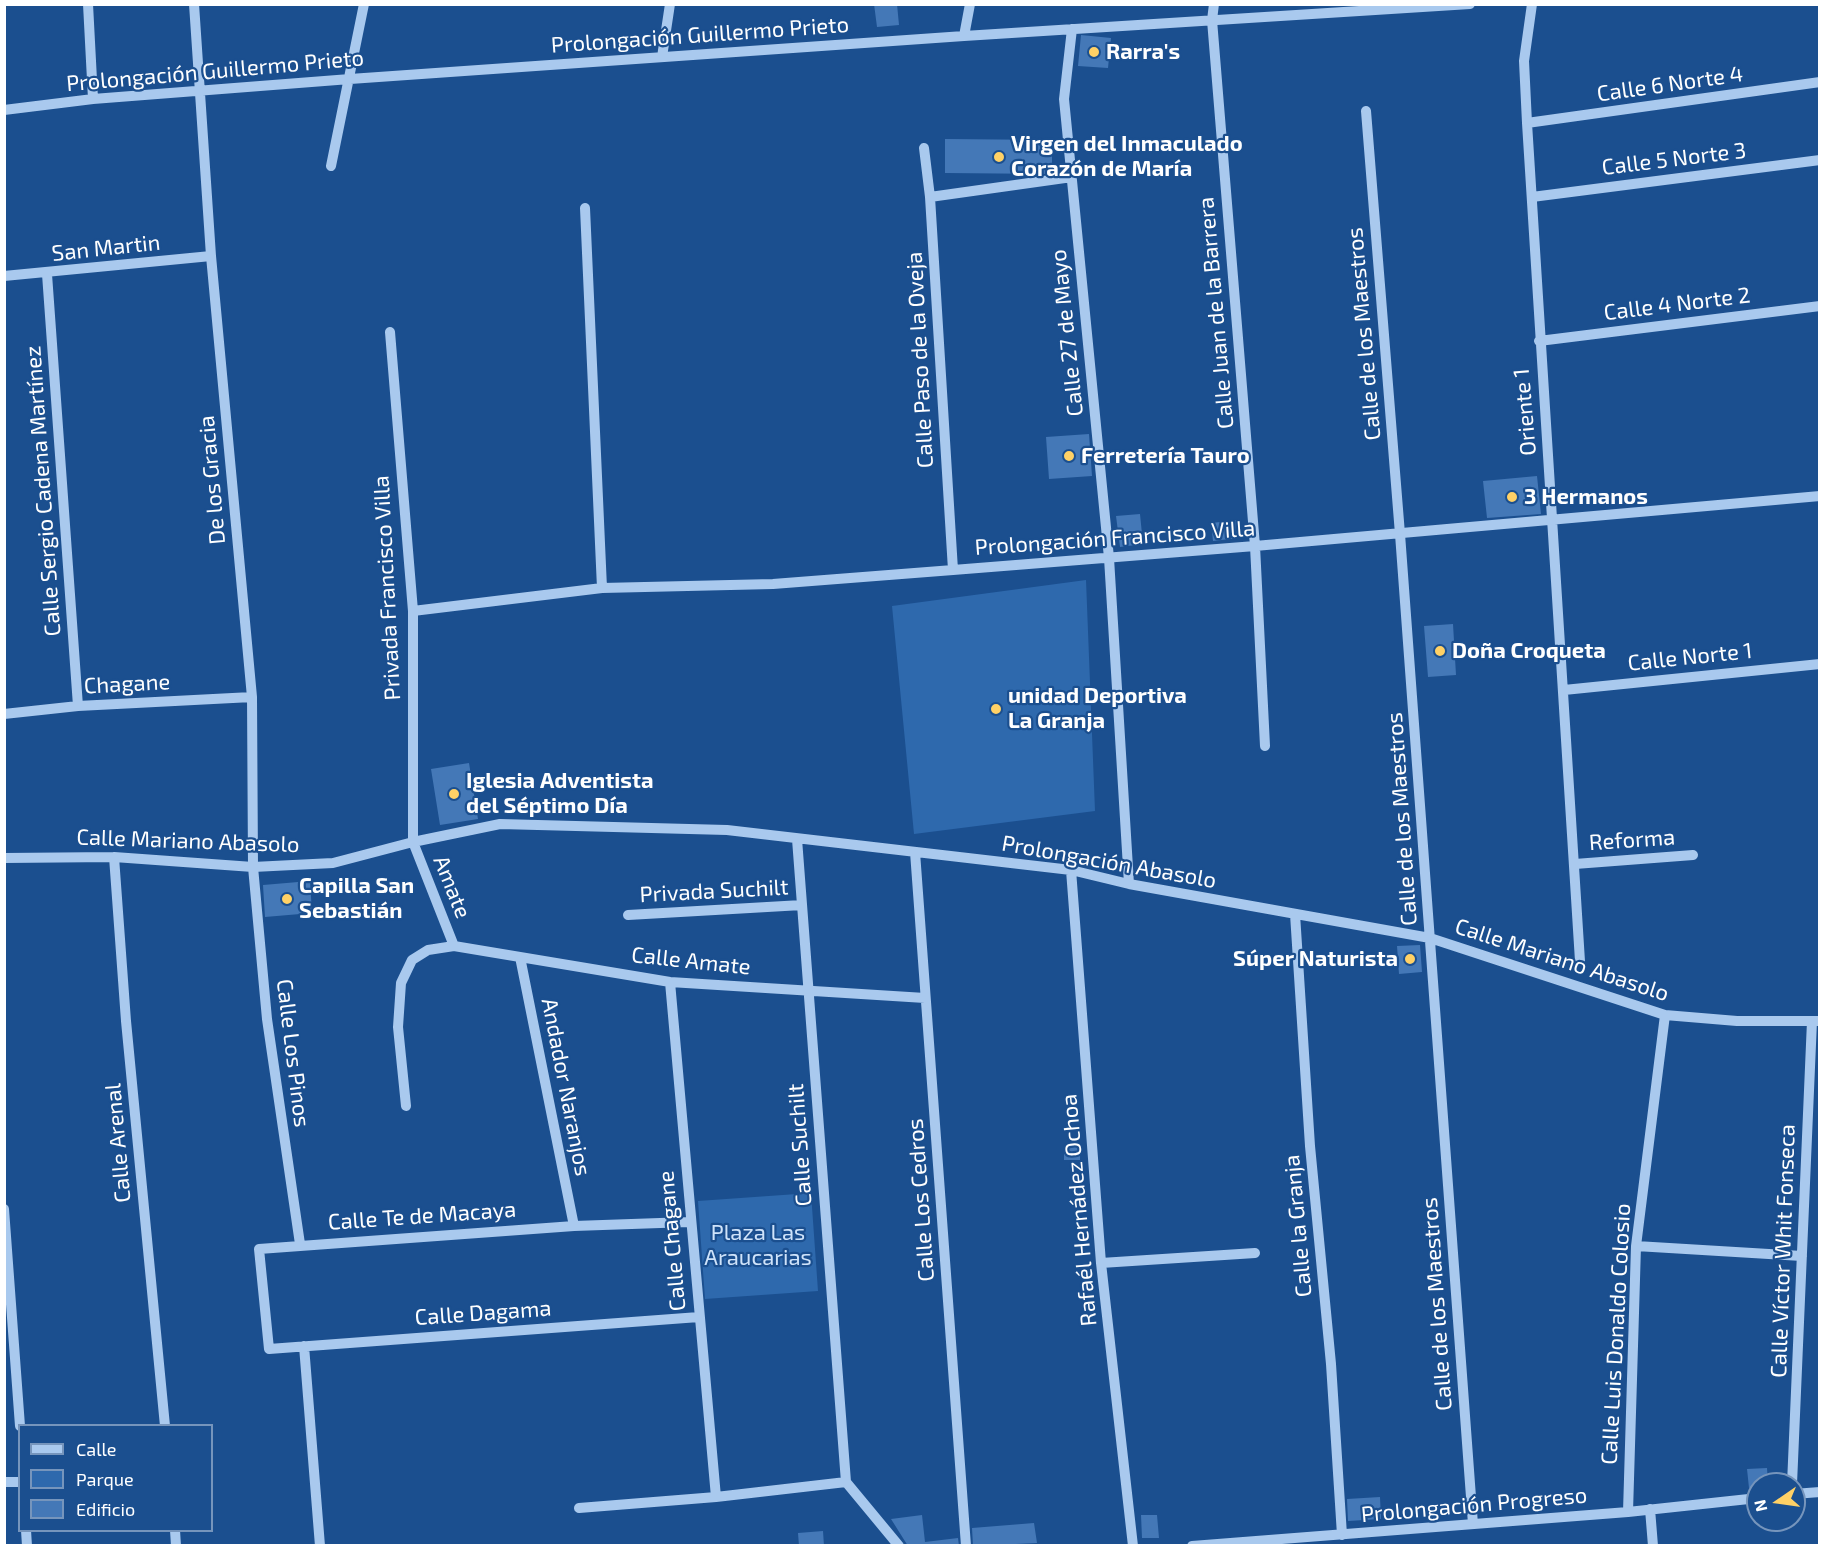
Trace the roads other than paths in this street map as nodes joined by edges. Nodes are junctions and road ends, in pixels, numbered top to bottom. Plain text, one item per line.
1 (88, 4) edge
2 (194, 4) edge
3 (364, 4) edge
4 (670, 4) edge
5 (970, 4) edge
6 (1214, 4) edge
7 (1470, 4) edge
8 (1532, 4) edge
9 (1212, 20) junction
10 (1072, 29) junction
11 (964, 36) junction
12 (662, 57) junction
13 (350, 79) junction
14 (1820, 82) edge
15 (201, 90) junction
16 (93, 99) junction
17 (4, 110) edge
18 (1366, 111) dead end
19 (1527, 123) junction
20 (924, 148) dead end
21 (1820, 160) edge
22 (331, 166) dead end
23 (1072, 177) junction
24 (930, 197) junction
25 (1533, 197) junction
26 (585, 208) dead end
27 (211, 256) junction
28 (47, 274) junction
29 (4, 276) edge
30 (1820, 306) edge
31 (390, 332) dead end
32 (1539, 340) junction
33 (1820, 496) edge
34 (1554, 520) junction
35 (1400, 534) junction
36 (1256, 546) junction
37 (1109, 558) junction
38 (953, 570) junction
39 (602, 588) junction
40 (412, 611) junction
41 (1820, 663) edge
42 (1564, 690) junction
43 (252, 697) junction
44 (78, 706) junction
45 (4, 714) edge
46 (1265, 746) dead end
47 (797, 839) junction
48 (413, 842) junction
49 (915, 852) junction
50 (1693, 855) dead end
51 (114, 857) junction
52 (4, 858) edge
53 (1575, 864) junction
54 (253, 867) junction
55 (1071, 870) junction
56 (1129, 884) junction
57 (802, 905) junction
58 (1295, 914) junction
59 (628, 915) dead end
60 (1430, 938) junction
61 (454, 946) junction
62 (520, 957) junction
63 (1580, 961) dead end
64 (670, 982) junction
65 (808, 992) junction
66 (925, 998) junction
67 (1665, 1014) junction
68 (1816, 1021) edge
69 (406, 1106) dead end
70 (4, 1209) edge
71 (689, 1222) junction
72 (574, 1226) junction
73 (300, 1244) junction
74 (1636, 1246) junction
75 (1255, 1253) dead end
76 (1802, 1256) junction
77 (1101, 1263) junction
78 (699, 1317) junction
79 (304, 1346) junction
80 (269, 1349) joint
81 (4, 1383) edge
82 (18, 1384) junction
83 (20, 1424) edge
84 (165, 1424) edge
85 (1793, 1472) edge
86 (846, 1482) junction
87 (716, 1497) junction
88 (1746, 1499) edge
89 (579, 1508) dead end
90 (1650, 1509) junction
91 (1628, 1512) junction
92 (1473, 1524) junction
93 (1342, 1535) junction
94 (1262, 1543) edge
95 (320, 1545) edge
96 (899, 1545) edge
97 (966, 1545) edge
98 (1132, 1545) edge
99 (1192, 1545) edge
100 (1653, 1545) edge

1 - 16 street
2 - 15 street, De los Gracia
3 - 13 street
4 - 12 street
5 - 11 street
6 - 9 street, Calle Juan de la Barrera
7 - 9 street, Prolongación Guillermo Prieto
8 - 19 street, Oriente 1
9 - 10 street, Prolongación Guillermo Prieto
9 - 36 street, Calle Juan de la Barrera
10 - 11 street, Prolongación Guillermo Prieto
10 - 23 street, Calle 27 de Mayo
11 - 12 street, Prolongación Guillermo Prieto
12 - 13 street, Prolongación Guillermo Prieto
13 - 15 street, Prolongación Guillermo Prieto
13 - 22 street
14 - 19 street, Calle 6 Norte 4
15 - 16 street, Prolongación Guillermo Prieto
15 - 27 street, De los Gracia
16 - 17 street, Prolongación Guillermo Prieto
18 - 35 street, Calle de los Maestros
19 - 25 street, Oriente 1
20 - 24 street, Calle Paso de la Oveja
21 - 25 street, Calle 5 Norte 3
23 - 24 street
23 - 37 street, Calle 27 de Mayo
24 - 38 street, Calle Paso de la Oveja
25 - 32 street, Oriente 1
26 - 39 street
27 - 28 street, San Martin
27 - 43 street, De los Gracia
28 - 29 street, San Martin
28 - 44 street, Calle Sergio Cadena Martínez
30 - 32 street, Calle 4 Norte 2
31 - 40 street, Privada Francisco Villa
32 - 34 street, Oriente 1
33 - 34 street, Prolongación Francisco Villa
34 - 35 street, Prolongación Francisco Villa
34 - 42 street, Oriente 1
35 - 36 street, Prolongación Francisco Villa
35 - 60 street, Calle de los Maestros
36 - 37 street, Prolongación Francisco Villa
36 - 46 street, Calle Juan de la Barrera
37 - 38 street, Prolongación Francisco Villa
37 - 56 street, Calle 27 de Mayo
38 - 39 street, Prolongación Francisco Villa
39 - 40 street, Prolongación Francisco Villa
40 - 48 street, Privada Francisco Villa
41 - 42 street, Calle Norte 1
42 - 53 street, Oriente 1
43 - 44 street, Chagane
43 - 54 street, De los Gracia
44 - 45 street, Chagane
47 - 48 street, Calle Mariano Abasolo
47 - 49 street, Prolongación Abasolo
47 - 57 street, Calle Suchilt
48 - 54 street, Calle Mariano Abasolo
48 - 61 street, Amate
49 - 55 street, Prolongación Abasolo
49 - 66 street, Calle Los Cedros
50 - 53 street, Reforma
51 - 52 street, Calle Mariano Abasolo
51 - 54 street, Calle Mariano Abasolo
51 - 84 street, Calle Arenal
53 - 63 street, Oriente 1
54 - 73 street, Calle Los Pinos
55 - 56 street, Prolongación Abasolo
55 - 77 street, Rafaél Hernádez Ochoa
56 - 58 street, Prolongación Abasolo
57 - 59 street, Privada Suchilt
57 - 65 street, Calle Suchilt
58 - 60 street, Calle Mariano Abasolo
58 - 93 street, Calle la Granja
60 - 67 street, Calle Mariano Abasolo
60 - 92 street, Calle de los Maestros
61 - 62 street, Calle Amate
61 - 69 street
62 - 64 street, Calle Amate
62 - 72 street, Andador Naranjos
64 - 65 street, Calle Amate
64 - 71 street, Calle Chagane
65 - 66 street, Calle Amate
65 - 86 street, Calle Suchilt
66 - 97 street, Calle Los Cedros
67 - 68 street, Calle Mariano Abasolo
67 - 74 street, Calle Luis Donaldo Colosio
68 - 76 street, Calle Víctor Whit Fonseca
70 - 82 street
71 - 72 street, Calle Te de Macaya
71 - 78 street, Calle Chagane
72 - 73 street, Calle Te de Macaya
73 - 80 street, Calle Te de Macaya
74 - 76 street
74 - 91 street, Calle Luis Donaldo Colosio
75 - 77 street
76 - 85 street, Calle Víctor Whit Fonseca
77 - 98 street, Rafaél Hernádez Ochoa
78 - 79 street, Calle Dagama
78 - 87 street, Calle Chagane
79 - 80 street, Calle Dagama
79 - 95 street
81 - 82 street
82 - 83 street
86 - 87 street
86 - 96 street
87 - 89 street
88 - 90 street, Prolongación Progreso
90 - 91 street, Prolongación Progreso
90 - 100 street
91 - 92 street, Prolongación Progreso
92 - 93 street, Prolongación Progreso
93 - 94 street, Prolongación Progreso
94 - 99 street, Prolongación Progreso

